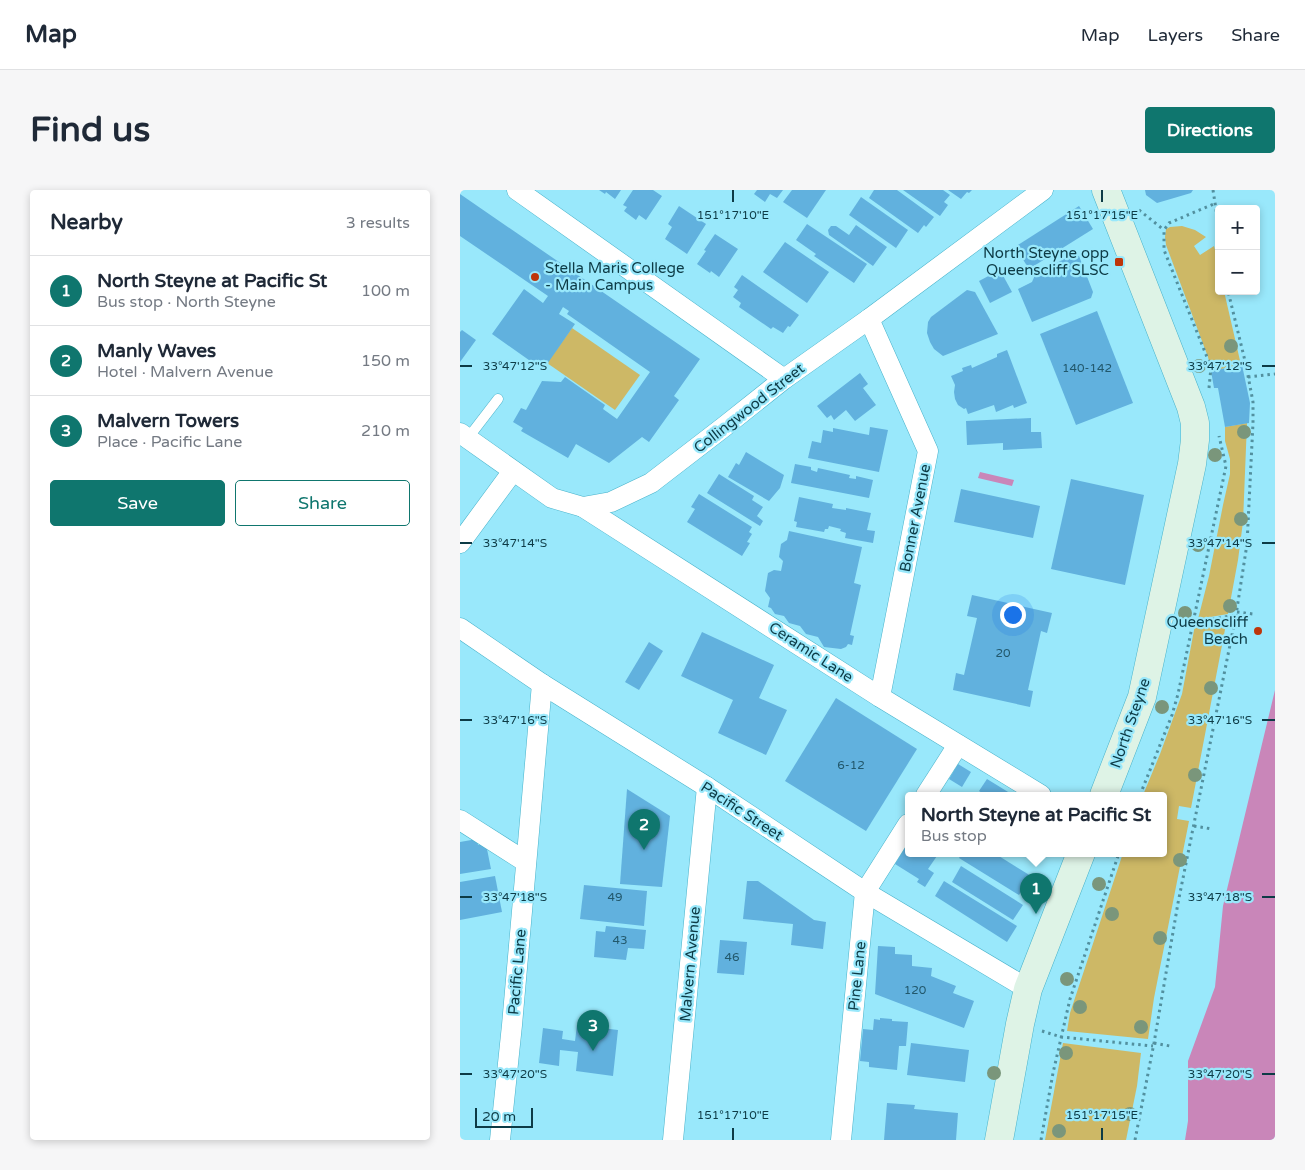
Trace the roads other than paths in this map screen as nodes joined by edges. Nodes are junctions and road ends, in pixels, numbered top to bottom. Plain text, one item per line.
1 (517, 190) edge
2 (1044, 190) edge
3 (1106, 190) edge
4 (869, 319) junction
5 (784, 378) junction
6 (498, 399) dead end
7 (464, 435) edge
8 (513, 471) junction
9 (583, 507) junction
10 (460, 543) edge
11 (460, 628) edge
12 (542, 684) junction
13 (880, 697) junction
14 (958, 745) junction
15 (707, 787) junction
16 (928, 792) edge
17 (1036, 792) edge
18 (1105, 792) edge
19 (460, 820) edge
20 (905, 829) edge
21 (1079, 857) edge
22 (526, 862) junction
23 (865, 892) junction
24 (1028, 989) junction
25 (500, 1140) edge
26 (674, 1140) edge
27 (841, 1140) edge
28 (999, 1140) edge

1 - 5 street
2 - 4 street, Collingwood Street
3 - 18 main road, North Steyne
4 - 5 street, Collingwood Street
4 - 13 street, Bonner Avenue
5 - 9 street, Collingwood Street
6 - 7 lane
7 - 8 street, Collingwood Street
8 - 9 street, Collingwood Street
8 - 10 street
9 - 13 street, Ceramic Lane
11 - 12 street, Pacific Street
12 - 15 street, Pacific Street
12 - 22 street, Pacific Lane
13 - 14 street, Ceramic Lane
14 - 16 street
14 - 17 street, Ceramic Lane
15 - 23 street, Pacific Street
15 - 26 street, Malvern Avenue
19 - 22 street
20 - 23 street, Pine Lane
21 - 24 main road
22 - 25 street, Pacific Lane
23 - 24 street, Pacific Street
23 - 27 street, Pine Lane
24 - 28 main road

